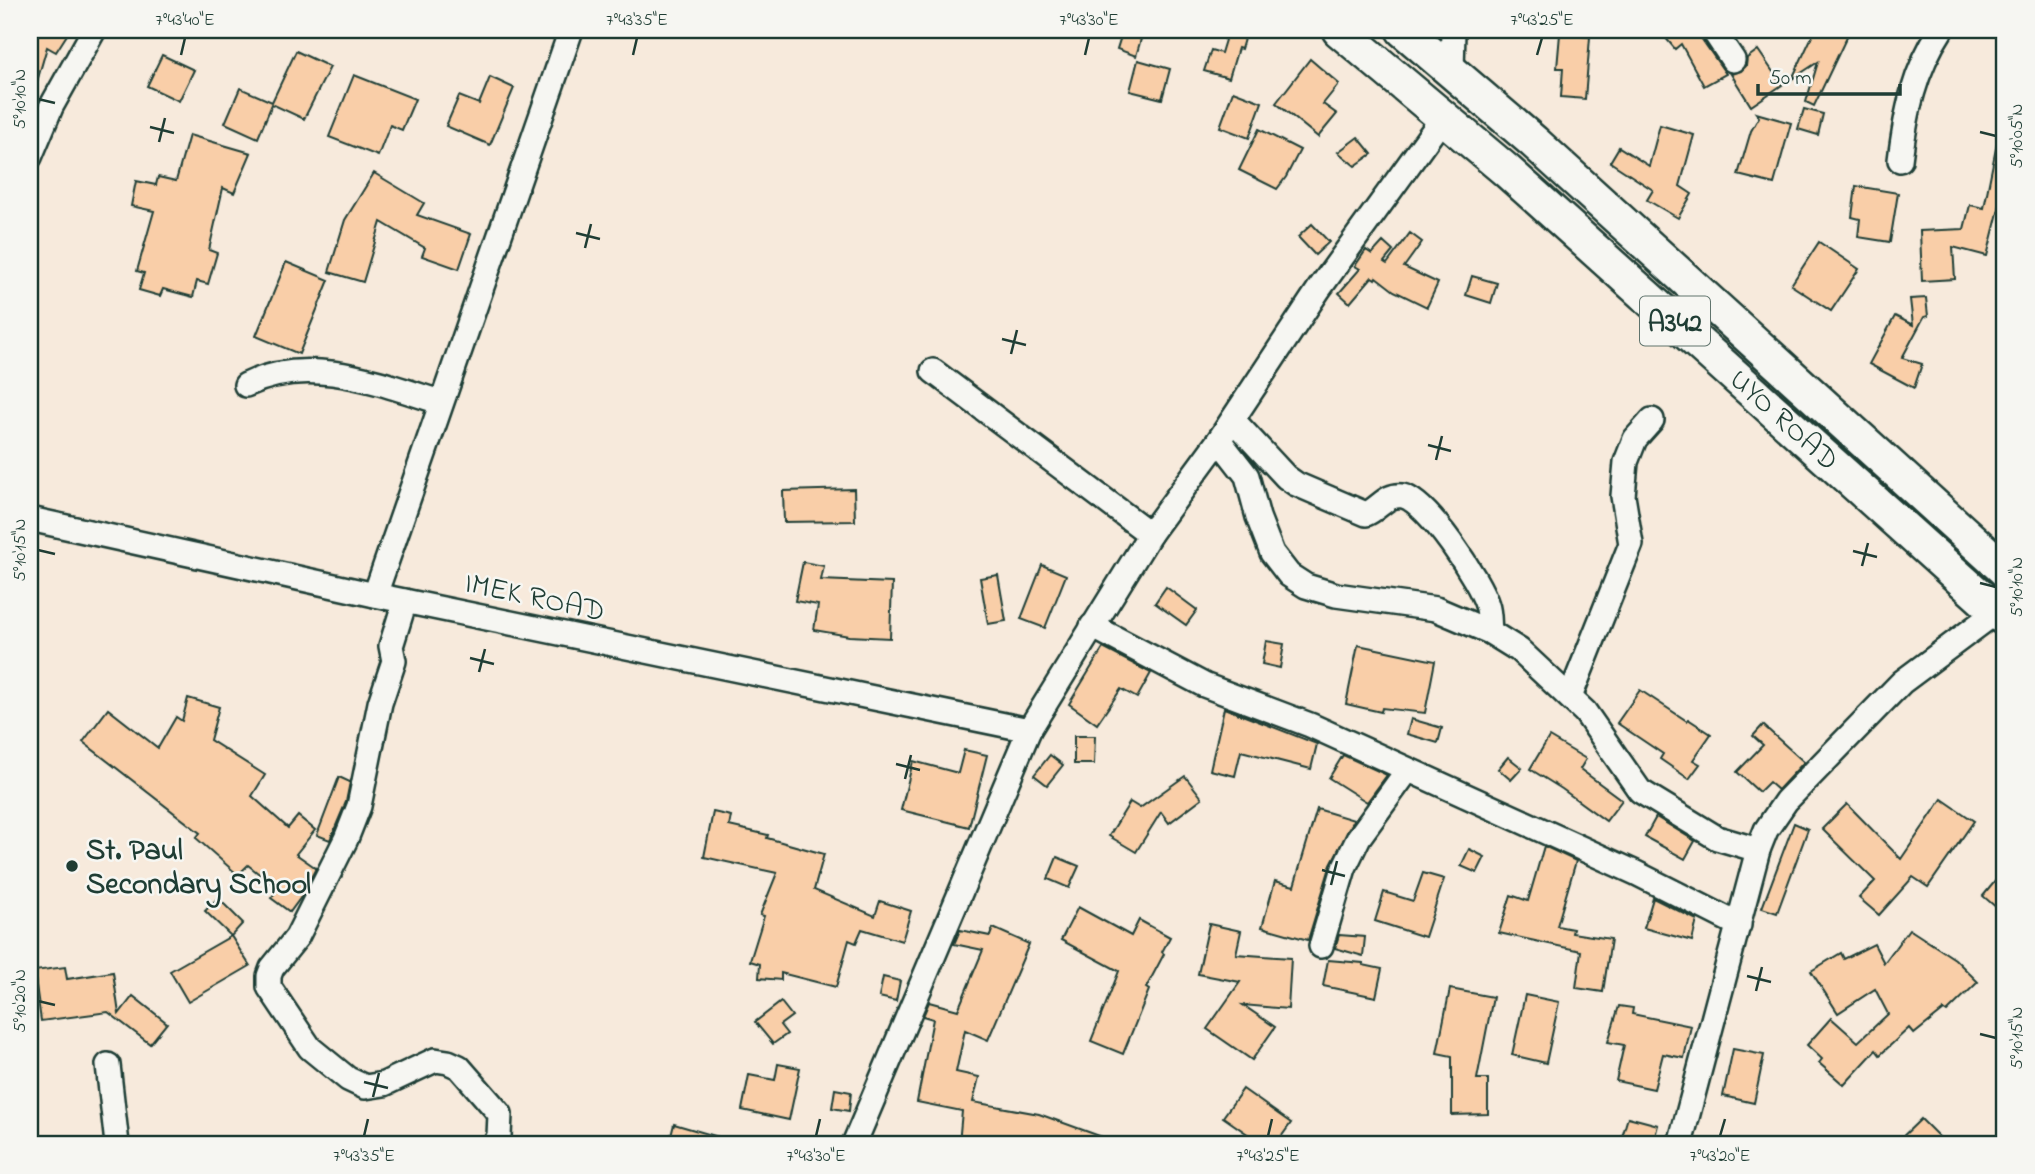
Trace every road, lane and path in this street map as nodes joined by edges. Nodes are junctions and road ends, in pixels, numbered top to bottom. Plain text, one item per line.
1 (94, 30) edge
2 (571, 30) edge
3 (1339, 30) edge
4 (1404, 30) edge
5 (1453, 30) edge
6 (1713, 30) edge
7 (1941, 30) edge
8 (1732, 60) dead end
9 (1452, 72) junction
10 (1444, 117) junction
11 (30, 157) edge
12 (1900, 160) dead end
13 (933, 371) dead end
14 (246, 385) dead end
15 (440, 402) junction
16 (1652, 419) dead end
17 (1233, 420) junction
18 (1219, 440) junction
19 (30, 519) edge
20 (1150, 534) junction
21 (2005, 570) edge
22 (375, 595) junction
23 (405, 601) junction
24 (2001, 615) edge
25 (1092, 626) junction
26 (1490, 632) junction
27 (1570, 697) junction
28 (1029, 730) junction
29 (1407, 771) junction
30 (1758, 850) junction
31 (1739, 925) junction
32 (1321, 946) dead end
33 (107, 1065) dead end
34 (117, 1144) edge
35 (495, 1144) edge
36 (855, 1144) edge
37 (1680, 1144) edge

1 - 11 street
2 - 15 street
3 - 10 highway, UYO ROAD / A342
4 - 9 highway, UYO ROAD / A342
5 - 9 street
6 - 8 street
7 - 12 street
9 - 21 highway, UYO ROAD / A342
10 - 17 street
10 - 24 highway, UYO ROAD / A342
13 - 20 street
14 - 15 street
15 - 22 street
16 - 27 street
17 - 18 street
17 - 26 street
18 - 20 street
18 - 26 street
19 - 22 street, IMEK ROAD
20 - 25 street
22 - 23 street, IMEK ROAD
23 - 28 street, IMEK ROAD
23 - 35 street
24 - 30 street
25 - 28 street
25 - 29 street
26 - 27 street
27 - 30 street
28 - 36 street
29 - 31 street
29 - 32 street
30 - 31 street
31 - 37 street
33 - 34 street

